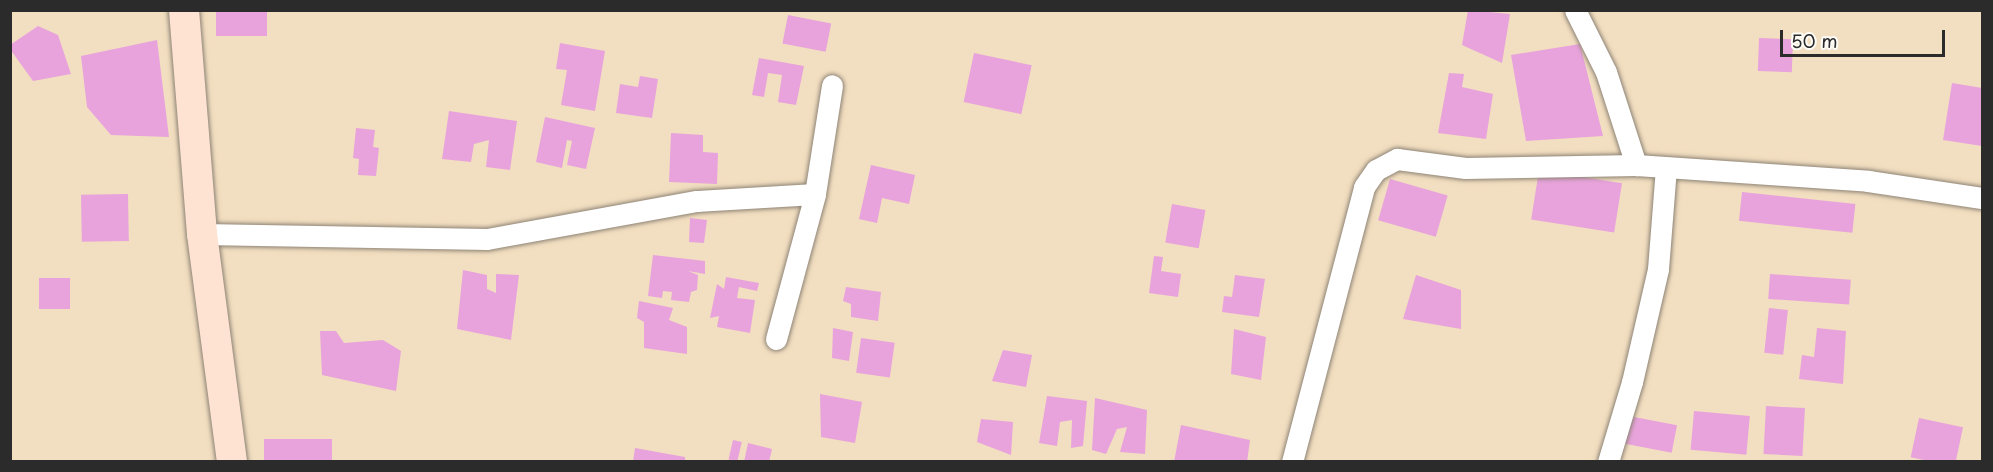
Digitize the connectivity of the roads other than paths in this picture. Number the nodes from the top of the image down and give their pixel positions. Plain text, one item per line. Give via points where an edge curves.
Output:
1 (184, 10) edge
2 (1575, 10) edge
3 (832, 85) dead end
4 (1636, 165) junction
5 (1666, 168) junction
6 (814, 194) junction
7 (1983, 198) edge
8 (202, 234) junction
9 (776, 339) dead end
10 (232, 462) edge
11 (1292, 462) edge
12 (1608, 462) edge

1 - 8 street
2 - 4 street via 1606,72
3 - 6 street
4 - 5 street
4 - 11 street via 1466,168 1397,159 1376,170 1364,187
5 - 7 street via 1868,181
5 - 12 street via 1658,269 1632,382
6 - 8 street via 697,201 487,239
6 - 9 street
8 - 10 street

